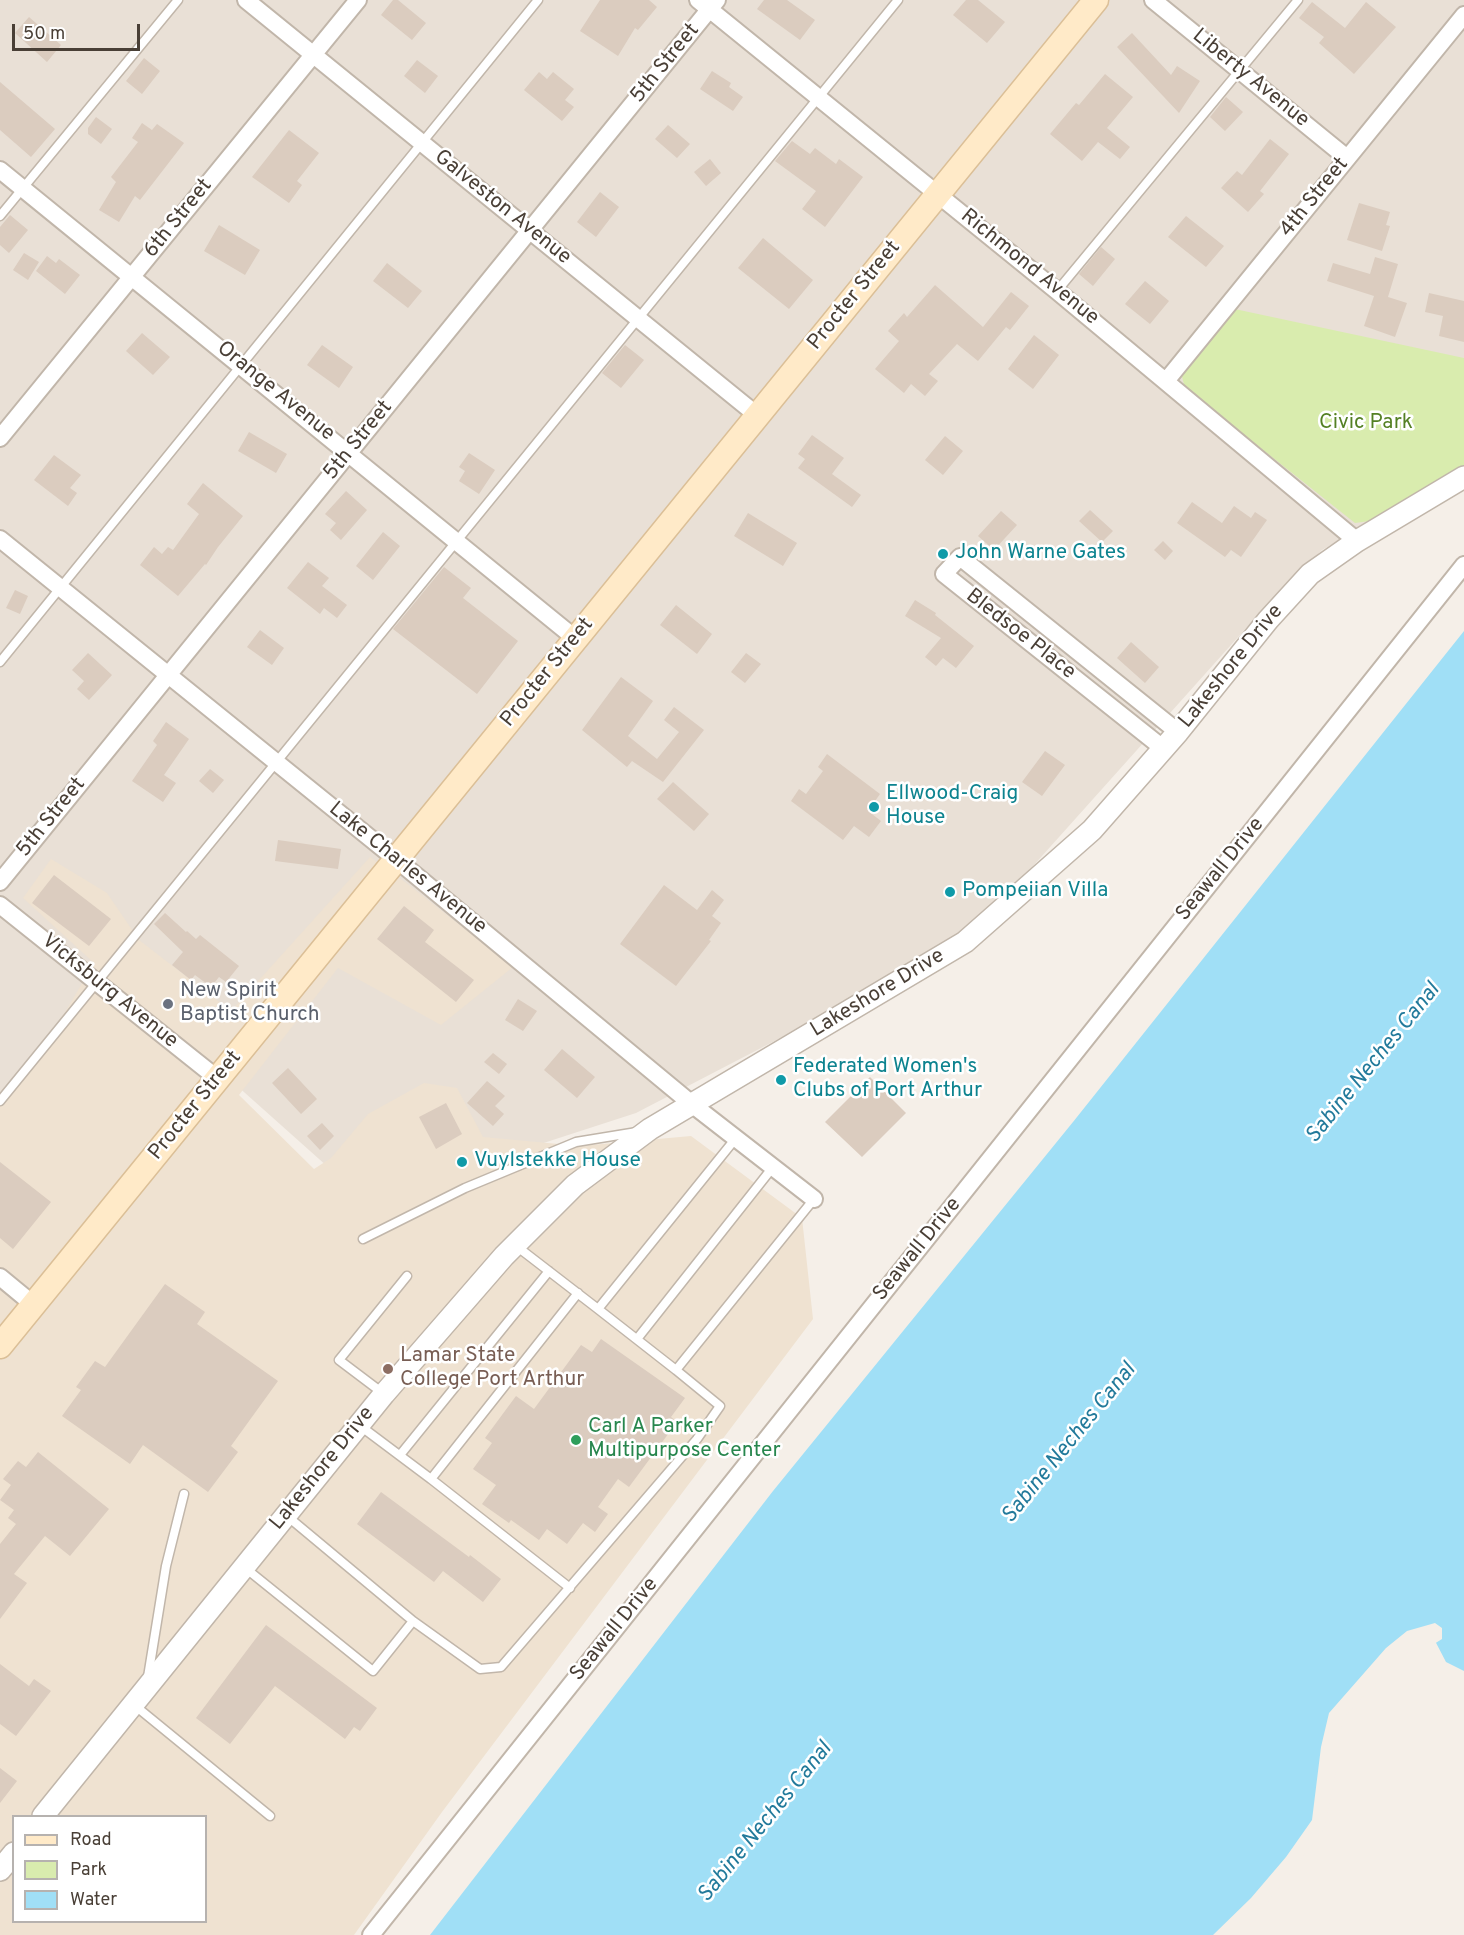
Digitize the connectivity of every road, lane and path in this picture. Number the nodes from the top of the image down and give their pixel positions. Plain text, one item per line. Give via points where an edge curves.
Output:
1 (178, 0) edge
2 (246, 0) edge
3 (358, 0) edge
4 (538, 0) edge
5 (898, 0) edge
6 (1096, 0) edge
7 (1153, 0) edge
8 (1298, 0) edge
9 (708, 3) edge
10 (1464, 15) edge
11 (313, 54) junction
12 (1240, 70) junction
13 (818, 97) junction
14 (422, 142) junction
15 (1347, 158) junction
16 (0, 170) edge
17 (23, 189) junction
18 (938, 194) junction
19 (0, 216) edge
20 (530, 231) junction
21 (131, 277) junction
22 (1057, 291) junction
23 (638, 318) junction
24 (241, 365) junction
25 (1166, 381) junction
26 (758, 416) junction
27 (0, 438) edge
28 (350, 453) junction
29 (1464, 477) edge
30 (0, 539) edge
31 (457, 540) junction
32 (1357, 541) junction
33 (1464, 565) edge
34 (60, 588) junction
35 (576, 639) junction
36 (0, 662) edge
37 (168, 675) junction
38 (1178, 732) junction
39 (1164, 749) junction
40 (277, 763) junction
41 (396, 860) junction
42 (0, 882) edge
43 (0, 905) edge
44 (98, 981) junction
45 (218, 1079) junction
46 (0, 1101) edge
47 (693, 1105) junction
48 (650, 1130) junction
49 (736, 1138) junction
50 (773, 1167) junction
51 (814, 1199) joint
52 (363, 1239) dead end
53 (515, 1245) junction
54 (549, 1270) junction
55 (407, 1276) dead end
56 (0, 1277) edge
57 (578, 1293) junction
58 (34, 1305) junction
59 (598, 1308) junction
60 (637, 1340) junction
61 (0, 1346) edge
62 (676, 1370) junction
63 (384, 1394) junction
64 (359, 1425) junction
65 (400, 1455) junction
66 (431, 1479) junction
67 (184, 1494) dead end
68 (285, 1515) junction
69 (244, 1567) junction
70 (570, 1588) junction
71 (414, 1621) junction
72 (147, 1687) junction
73 (133, 1704) junction
74 (44, 1815) edge
75 (270, 1816) dead end
76 (12, 1855) edge
77 (0, 1870) edge
78 (371, 1935) edge

1 - 17 lane
2 - 11 street, Galveston Avenue
3 - 11 street, 6th Street
4 - 14 lane
5 - 13 lane
6 - 18 main road, Procter Street
7 - 12 street, Liberty Avenue
8 - 12 lane
9 - 13 street, Richmond Avenue
9 - 20 street, 5th Street
10 - 15 street, 4th Street
11 - 14 street, Galveston Avenue
11 - 21 street, 6th Street
12 - 15 street, Liberty Avenue
12 - 22 lane
13 - 18 street, Richmond Avenue
13 - 23 lane
14 - 20 street, Galveston Avenue
14 - 24 lane
15 - 25 street, 4th Street
16 - 17 street, Orange Avenue
17 - 19 lane
17 - 21 street, Orange Avenue
18 - 22 street, Richmond Avenue
18 - 26 main road, Procter Street
20 - 23 street, Galveston Avenue
20 - 28 street, 5th Street
21 - 24 street, Orange Avenue
21 - 27 street, 6th Street
22 - 25 street, Richmond Avenue
23 - 26 street, Galveston Avenue
23 - 31 lane
24 - 28 street, Orange Avenue
24 - 34 lane
25 - 32 street, Richmond Avenue
26 - 35 main road, Procter Street
28 - 31 street, Orange Avenue
28 - 37 street, 5th Street
29 - 32 street, Lakeshore Drive
30 - 34 street, Lake Charles Avenue
31 - 35 street, Orange Avenue
31 - 40 lane
32 - 38 street, Lakeshore Drive via 1310,574
33 - 78 street, Seawall Drive
34 - 36 lane
34 - 37 street, Lake Charles Avenue
35 - 41 main road, Procter Street
37 - 40 street, Lake Charles Avenue
37 - 42 street, 5th Street
38 - 39 street, Lakeshore Drive
38 - 39 street, Bledsoe Place via 960,557 944,574
39 - 47 street, Lakeshore Drive via 1092,830 965,942
40 - 41 street, Lake Charles Avenue
40 - 44 lane
41 - 45 main road, Procter Street
41 - 47 street, Lake Charles Avenue
43 - 44 street, Vicksburg Avenue
44 - 45 street, Vicksburg Avenue
44 - 46 lane
45 - 58 main road, Procter Street
47 - 48 street, Lakeshore Drive
47 - 49 street, Lake Charles Avenue
48 - 52 lane via 576,1142 465,1188
48 - 53 street, Lakeshore Drive via 575,1185
49 - 50 street, Lake Charles Avenue
49 - 59 lane
50 - 51 street, Lake Charles Avenue
50 - 60 lane
51 - 62 lane
53 - 54 lane
53 - 63 street, Lakeshore Drive
54 - 57 lane
54 - 65 lane
55 - 63 lane via 339,1360
56 - 58 street
57 - 59 lane
57 - 66 lane
58 - 61 main road, Procter Street
59 - 60 lane
60 - 62 lane
62 - 70 lane via 720,1406 697,1439
63 - 64 street, Lakeshore Drive
64 - 65 lane
64 - 68 street, Lakeshore Drive
65 - 66 lane
66 - 70 lane
67 - 72 lane via 166,1566
68 - 69 street, Lakeshore Drive
68 - 71 lane
69 - 71 lane via 373,1671
69 - 72 street, Lakeshore Drive
70 - 71 lane via 501,1668 480,1670
72 - 73 street, Lakeshore Drive
73 - 74 street, Lakeshore Drive
73 - 75 lane
76 - 77 street

